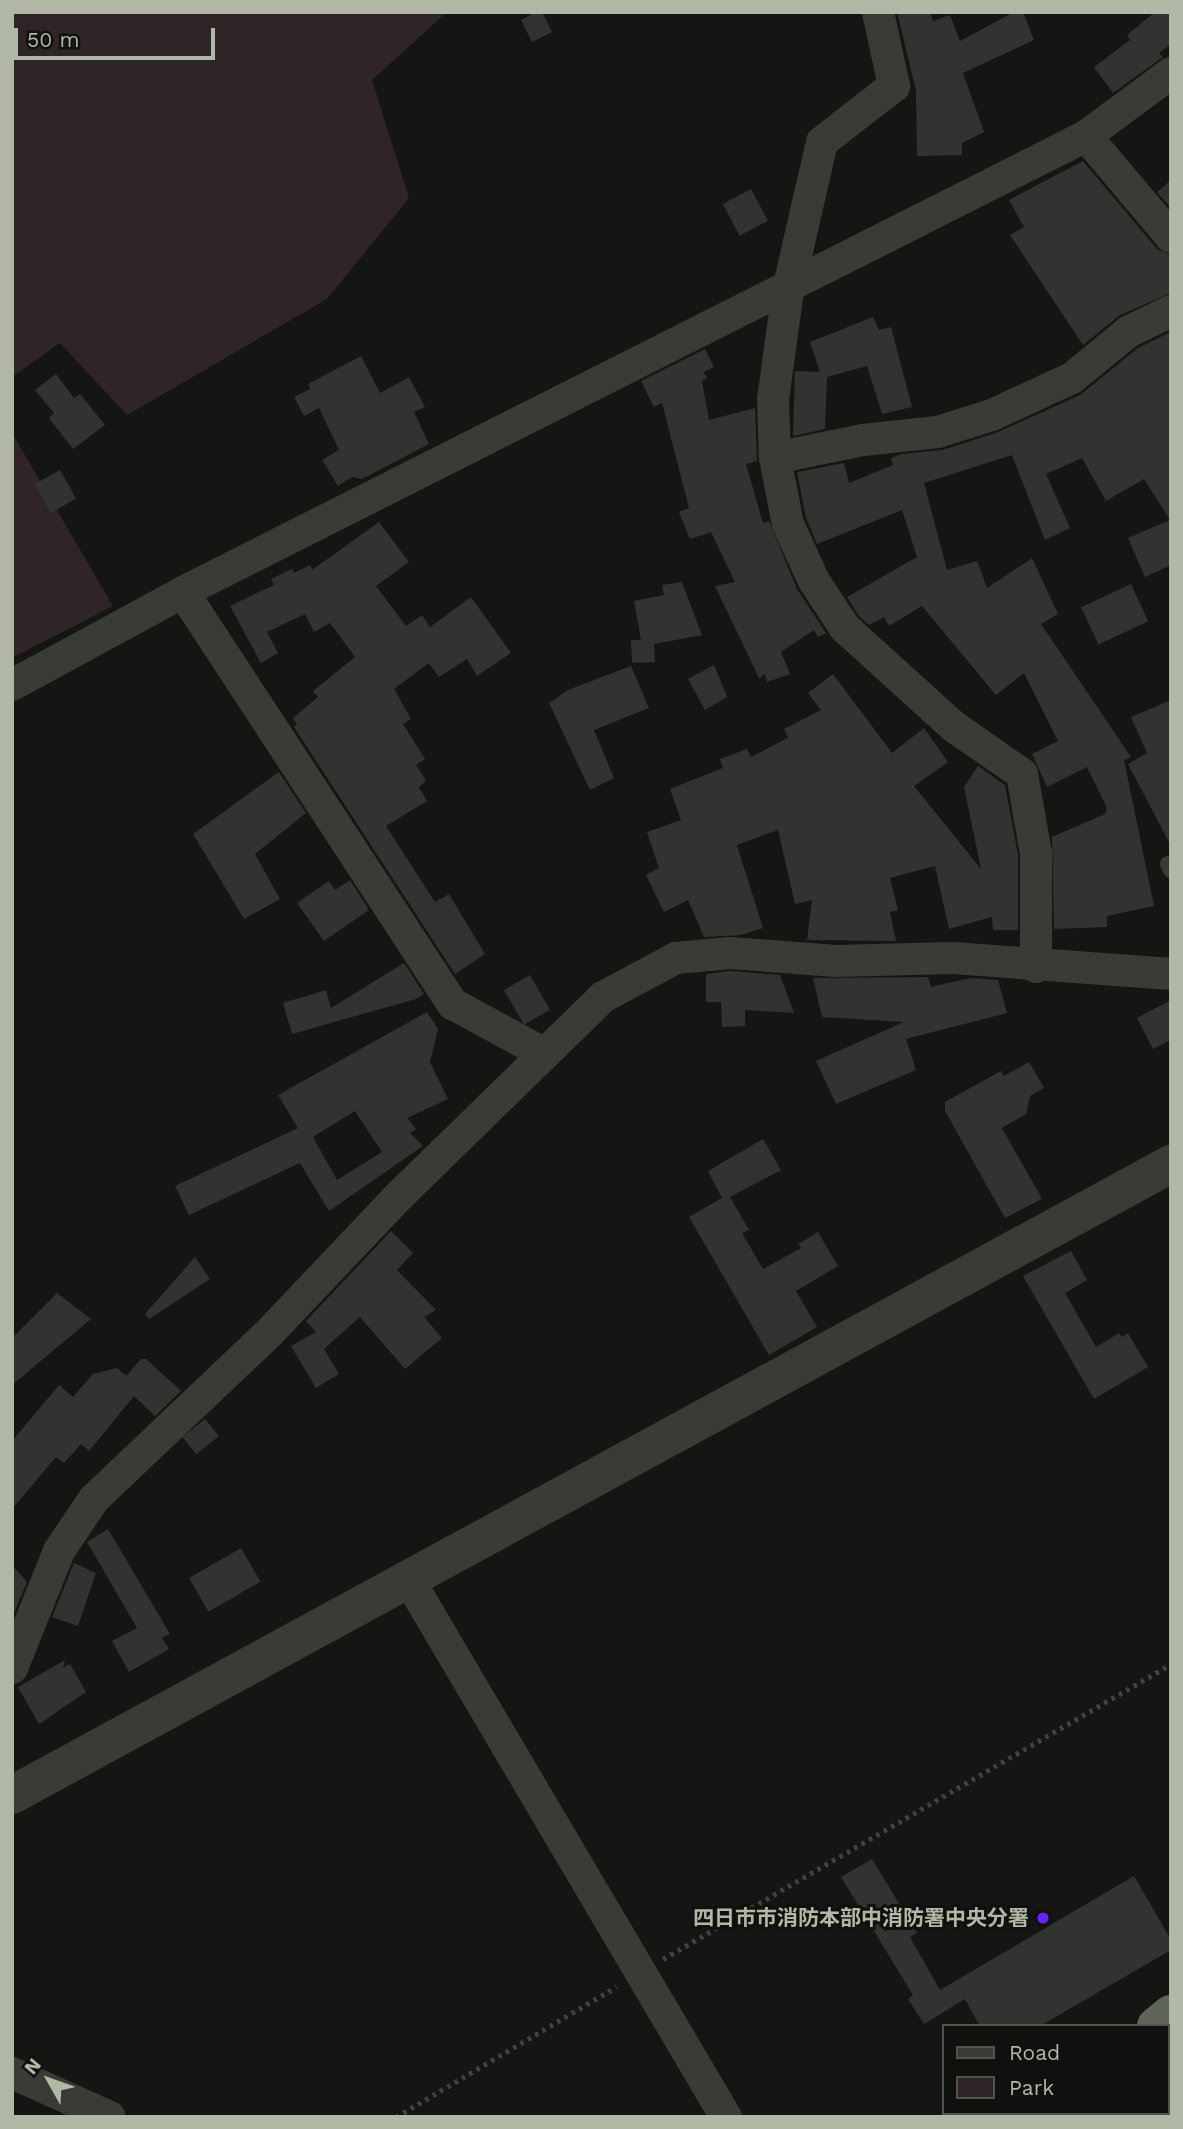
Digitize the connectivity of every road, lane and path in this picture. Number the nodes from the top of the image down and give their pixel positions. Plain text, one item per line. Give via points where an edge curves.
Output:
1 (878, 12) edge
2 (1171, 73) edge
3 (1086, 136) junction
4 (1171, 237) edge
5 (789, 290) junction
6 (1171, 311) edge
7 (775, 458) junction
8 (183, 592) junction
9 (12, 685) edge
10 (1036, 967) junction
11 (1171, 974) edge
12 (543, 1053) junction
13 (1171, 1164) edge
14 (409, 1580) junction
15 (1171, 1664) edge
16 (12, 1668) edge
17 (12, 1795) edge
18 (640, 1973) junction
19 (12, 2073) edge
20 (110, 2117) edge
21 (396, 2117) edge
22 (726, 2117) edge

1 - 5 street via 894,86 822,142
2 - 3 street
3 - 4 street
3 - 5 street
5 - 7 street via 773,399
5 - 8 street
6 - 7 street via 1128,332 1072,378 992,415 938,432 863,440
7 - 10 street via 788,524 814,581 845,628 953,726 1022,775 1036,853
8 - 9 street
8 - 12 street via 453,1004
10 - 11 street
10 - 12 street via 953,958 836,961 778,954 689,956 650,970 603,997
12 - 16 street via 269,1333 93,1499 58,1551
13 - 14 street
14 - 17 street
14 - 18 street
15 - 18 path
18 - 21 path
18 - 22 street
19 - 20 street

